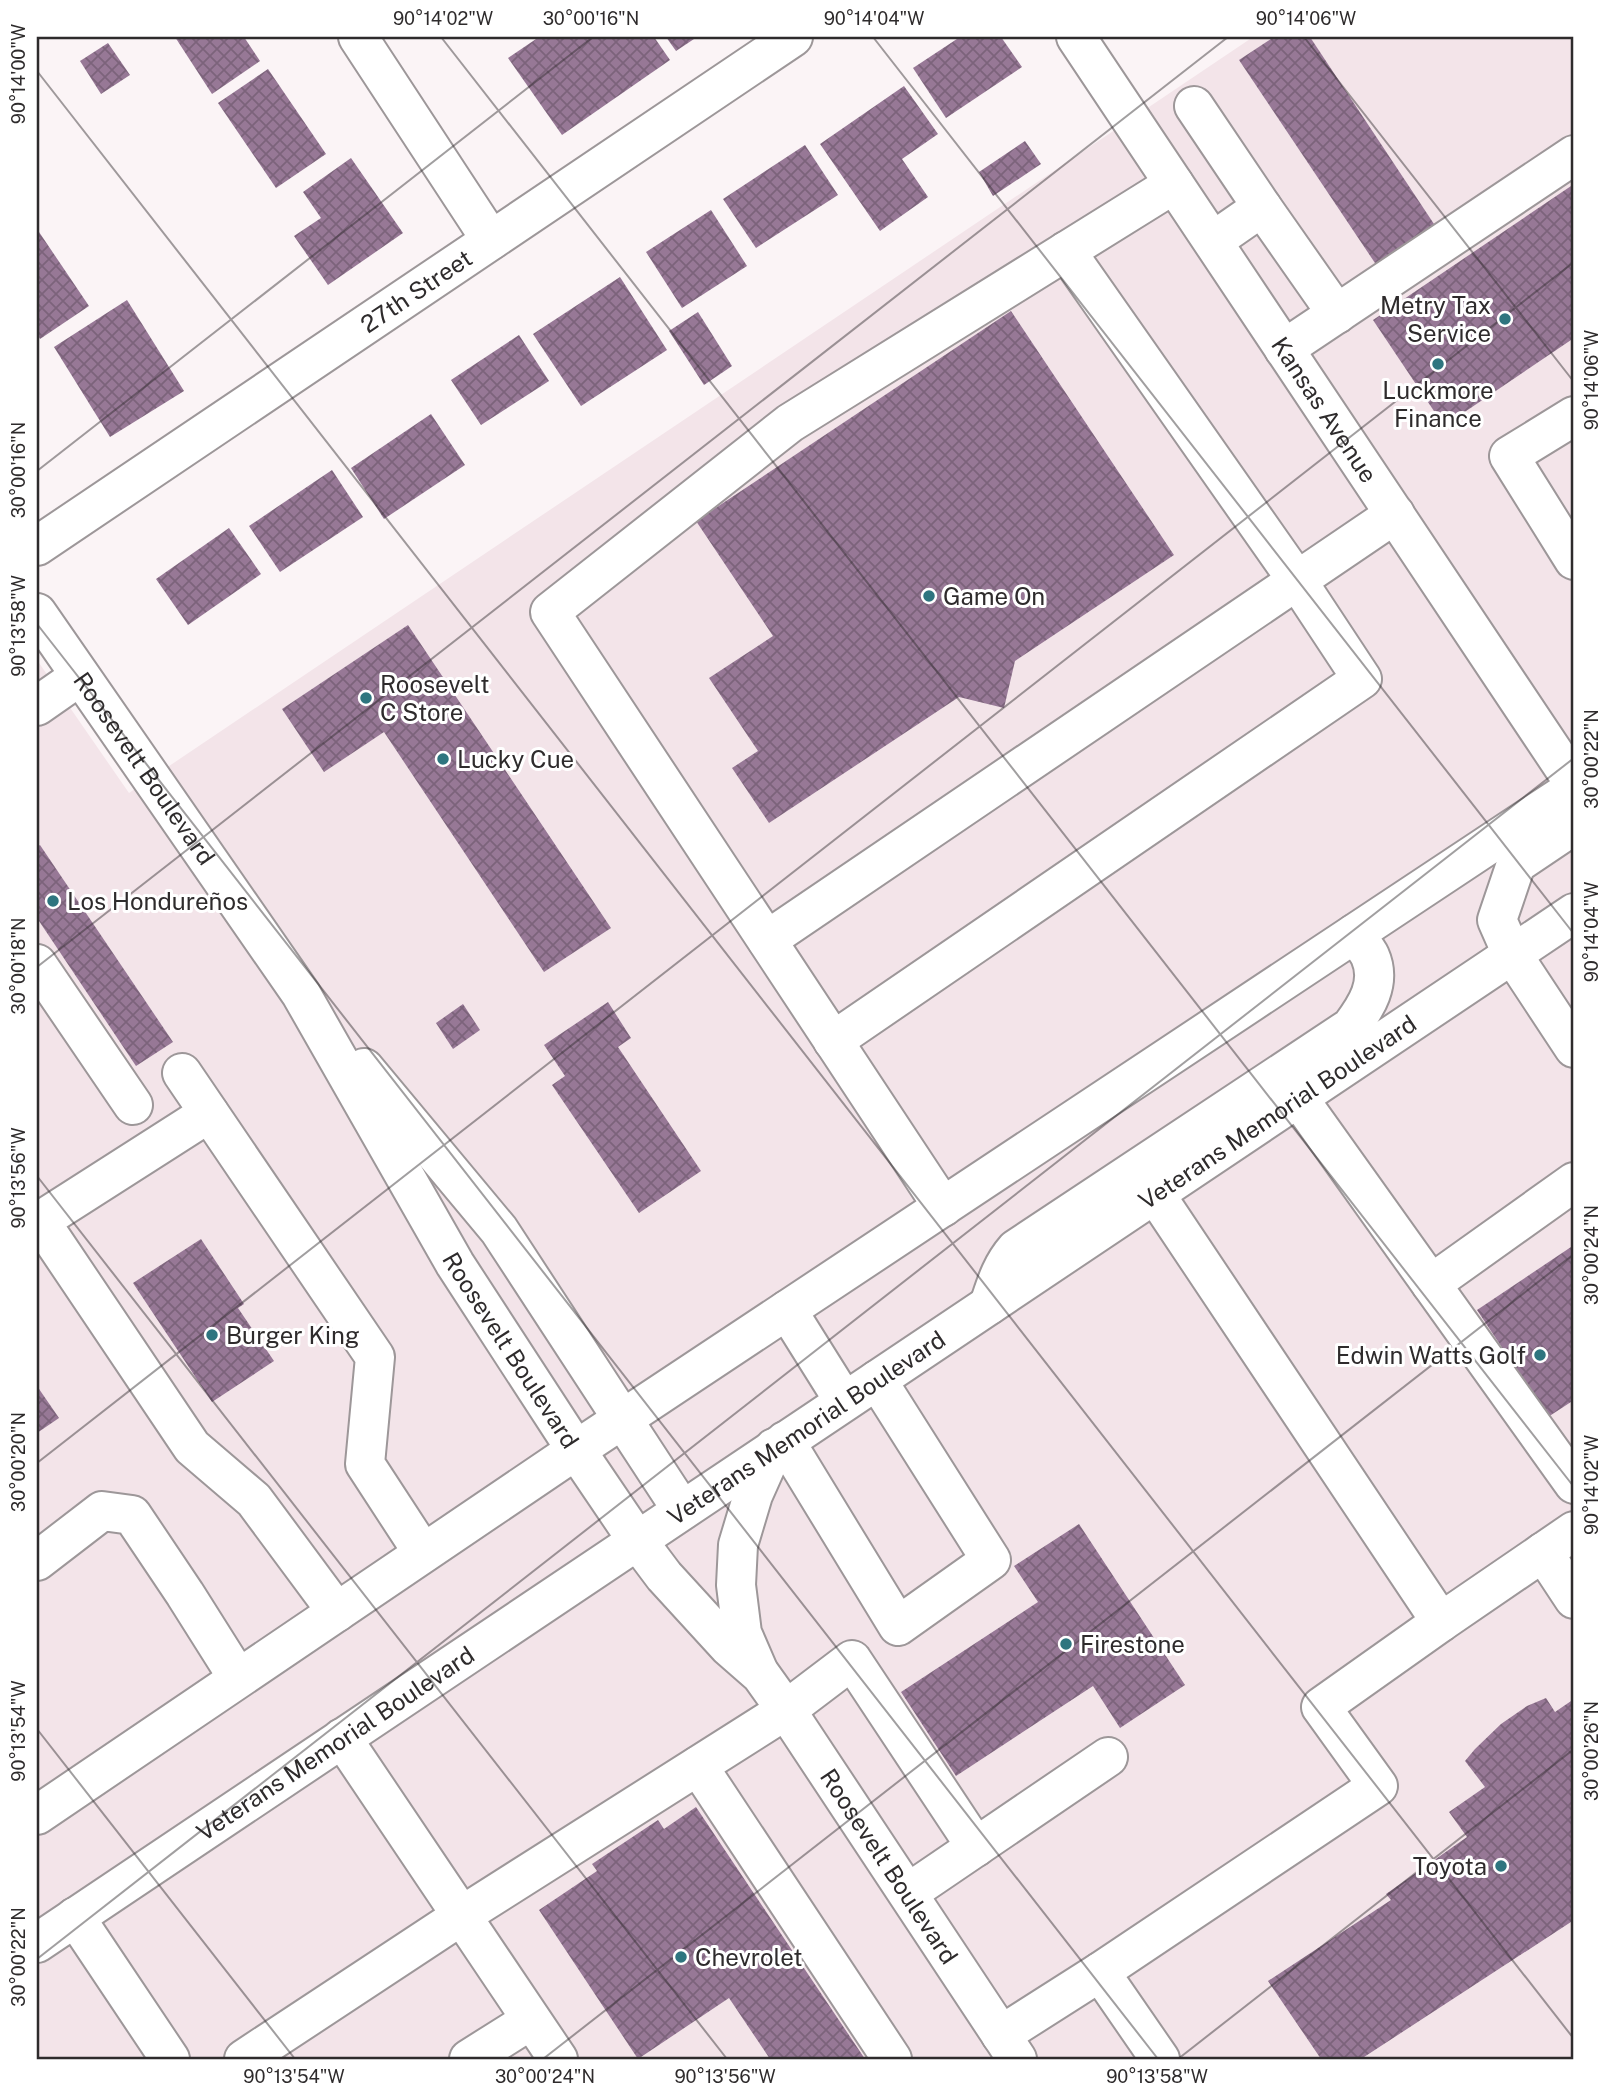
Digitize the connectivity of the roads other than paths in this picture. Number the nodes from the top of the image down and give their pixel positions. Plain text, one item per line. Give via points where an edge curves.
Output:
1 (358, 37) edge
2 (793, 37) edge
3 (1076, 37) edge
4 (1194, 106) dead end
5 (1574, 155) edge
6 (1174, 184) junction
7 (1262, 207) junction
8 (491, 240) junction
9 (1213, 241) junction
10 (1066, 251) junction
11 (1337, 314) junction
12 (1284, 349) junction
13 (1574, 415) edge
14 (1395, 514) junction
15 (37, 546) edge
16 (1574, 560) edge
17 (1296, 579) junction
18 (37, 612) edge
19 (80, 676) junction
20 (37, 706) edge
21 (1574, 785) edge
22 (1574, 825) edge
23 (1574, 913) edge
24 (1354, 934) junction
25 (767, 940) junction
26 (1512, 954) junction
27 (37, 964) edge
28 (301, 994) junction
29 (833, 1041) junction
30 (1574, 1048) edge
31 (182, 1073) dead end
32 (1299, 1098) junction
33 (133, 1105) dead end
34 (209, 1113) junction
35 (1574, 1182) edge
36 (1155, 1194) junction
37 (943, 1207) junction
38 (38, 1218) edge
39 (1431, 1284) junction
40 (989, 1305) junction
41 (787, 1310) junction
42 (877, 1380) junction
43 (845, 1401) junction
44 (623, 1419) junction
45 (779, 1445) junction
46 (576, 1450) junction
47 (1574, 1483) edge
48 (682, 1510) junction
49 (1574, 1531) edge
50 (637, 1540) junction
51 (1543, 1552) junction
52 (423, 1553) junction
53 (37, 1561) edge
54 (1574, 1599) edge
55 (337, 1612) junction
56 (1441, 1622) junction
57 (898, 1626) junction
58 (852, 1660) junction
59 (761, 1675) junction
60 (238, 1678) junction
61 (786, 1710) junction
62 (342, 1738) junction
63 (1108, 1757) dead end
64 (698, 1766) junction
65 (37, 1815) edge
66 (976, 1847) junction
67 (908, 1893) junction
68 (461, 1916) junction
69 (75, 1917) junction
70 (37, 1943) edge
71 (1100, 1972) junction
72 (531, 2020) junction
73 (1009, 2047) edge
74 (170, 2059) edge
75 (244, 2059) edge
76 (470, 2059) edge
77 (558, 2059) edge
78 (892, 2059) edge
79 (1160, 2059) edge

1 - 8 street
2 - 8 street, 27th Street
3 - 6 street, Kansas Avenue
4 - 7 street
5 - 11 street
6 - 9 street, Kansas Avenue
6 - 10 street
7 - 9 street
7 - 11 street
8 - 15 street, 27th Street
9 - 12 street, Kansas Avenue
10 - 17 street
10 - 25 street via 790,423 550,612
11 - 12 street
12 - 14 street, Kansas Avenue
13 - 16 street via 1509,456
14 - 17 street
14 - 21 street, Kansas Avenue
17 - 25 street
17 - 29 street via 1362,679
18 - 19 street, Roosevelt Boulevard
19 - 20 street
19 - 28 street, Roosevelt Boulevard
21 - 24 street
22 - 26 street via 1516,864 1497,920
23 - 26 street, Veterans Memorial Boulevard
24 - 37 street
24 - 40 street via 1371,957 1374,977 1370,1002 1351,1027 1016,1249 998,1275
25 - 29 street
26 - 30 street
26 - 32 street, Veterans Memorial Boulevard
27 - 33 street
28 - 44 street, Roosevelt Boulevard via 499,1230
28 - 46 street, Roosevelt Boulevard via 456,1264
29 - 37 street
31 - 34 street
32 - 36 street, Veterans Memorial Boulevard
32 - 39 street
34 - 38 street
34 - 52 street via 375,1357 365,1464
35 - 39 street
36 - 40 street, Veterans Memorial Boulevard
36 - 56 street
37 - 41 street
38 - 55 street via 192,1447 254,1500
39 - 47 street
40 - 42 street, Veterans Memorial Boulevard
41 - 43 street
41 - 44 street
42 - 43 street, Veterans Memorial Boulevard
42 - 57 street via 991,1560
43 - 45 street, Veterans Memorial Boulevard
44 - 46 street
44 - 48 street, Roosevelt Boulevard
45 - 48 street, Veterans Memorial Boulevard
45 - 57 street
45 - 59 street, Roosevelt Boulevard via 753,1495 738,1545 736,1585 743,1633
46 - 50 street, Roosevelt Boulevard
46 - 52 street
48 - 50 street, Veterans Memorial Boulevard
49 - 51 street
50 - 59 street, Roosevelt Boulevard via 694,1610
50 - 62 street, Veterans Memorial Boulevard
51 - 54 street
51 - 56 street
52 - 55 street
53 - 60 street via 102,1511 132,1515
55 - 60 street
56 - 71 street via 1321,1707 1378,1786
57 - 58 street
58 - 61 street
58 - 66 street
59 - 61 street, Roosevelt Boulevard
60 - 65 street
61 - 64 street
61 - 67 street, Roosevelt Boulevard
62 - 68 street
62 - 69 street, Veterans Memorial Boulevard
63 - 66 street
64 - 68 street
64 - 78 street
66 - 67 street
67 - 73 street, Roosevelt Boulevard
68 - 72 street
68 - 75 street
69 - 70 street, Veterans Memorial Boulevard
69 - 74 street
71 - 73 street
71 - 79 street
72 - 76 street
72 - 77 street

